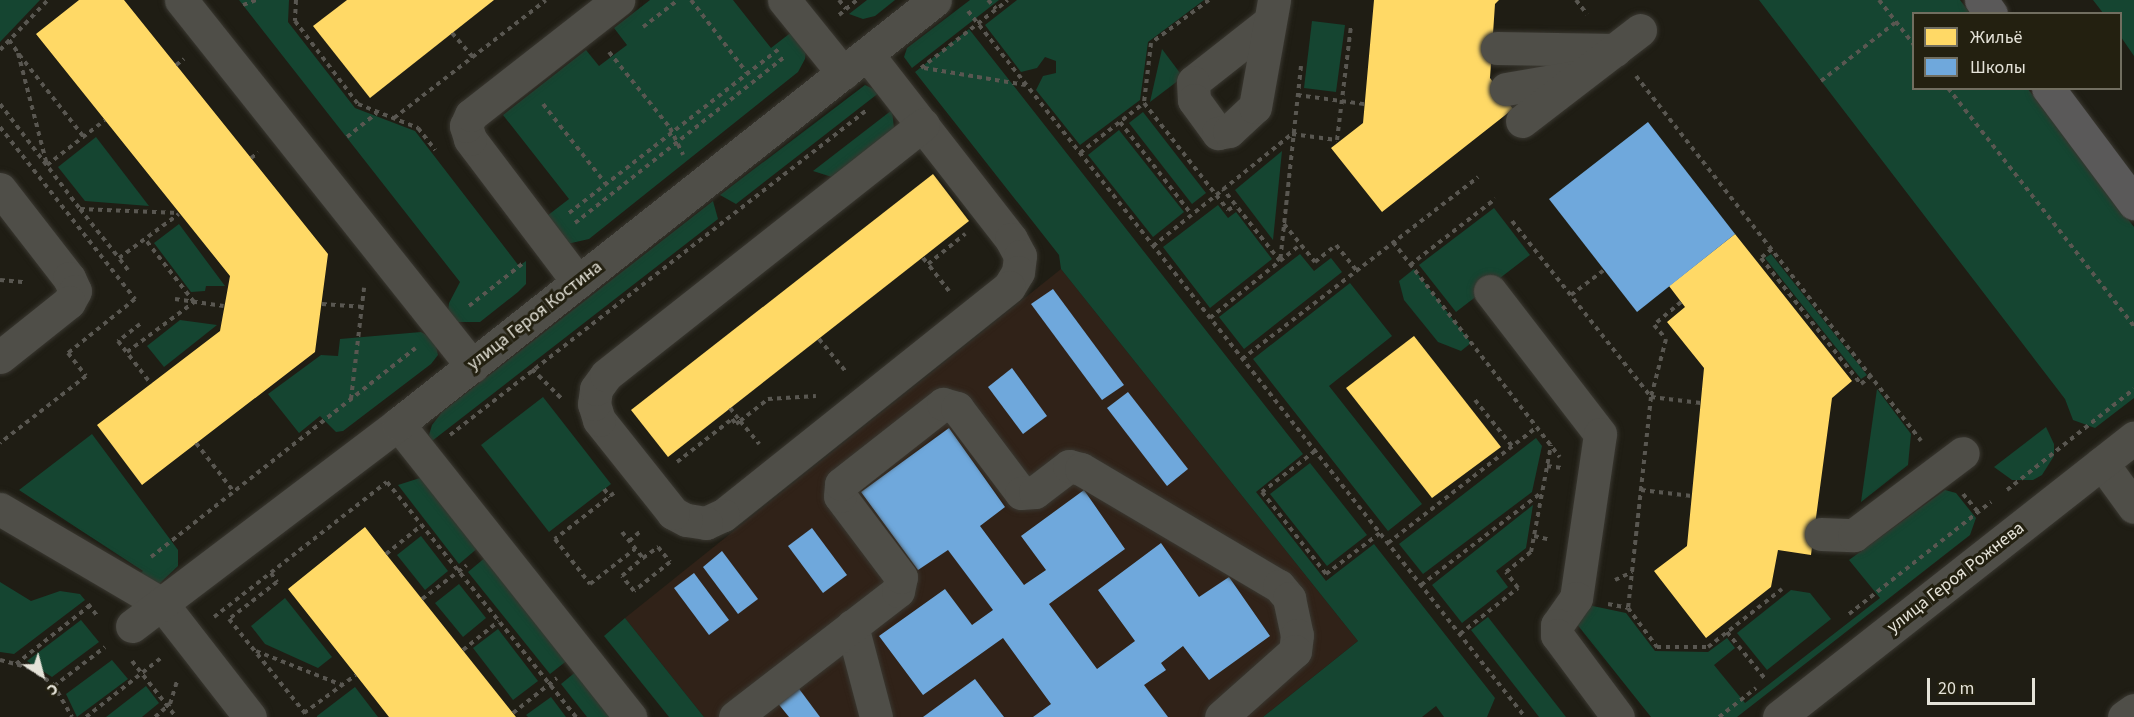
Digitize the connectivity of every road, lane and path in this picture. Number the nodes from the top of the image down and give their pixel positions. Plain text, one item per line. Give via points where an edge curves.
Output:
1 (48, 0) edge
2 (182, 0) edge
3 (256, 0) edge
4 (296, 0) edge
5 (546, 0) edge
6 (618, 0) edge
7 (691, 0) edge
8 (784, 0) edge
9 (839, 0) edge
10 (935, 0) edge
11 (988, 0) edge
12 (1008, 0) edge
13 (1576, 0) edge
14 (1879, 0) edge
15 (243, 5) dead end
16 (846, 9) dead end
17 (996, 9) junction
18 (1896, 22) junction
19 (1351, 26) dead end
20 (453, 33) dead end
21 (812, 35) junction
22 (9, 40) junction
23 (1627, 40) junction
24 (1912, 42) edge
25 (605, 46) dead end
26 (1497, 48) dead end
27 (0, 50) edge
28 (18, 53) junction
29 (473, 57) junction
30 (855, 63) junction
31 (1301, 63) dead end
32 (921, 67) dead end
33 (747, 73) junction
34 (1580, 76) junction
35 (1821, 81) dead end
36 (1026, 86) junction
37 (1506, 88) dead end
38 (1950, 90) edge
39 (2049, 90) edge
40 (1297, 95) junction
41 (538, 99) dead end
42 (1341, 100) junction
43 (1144, 103) dead end
44 (0, 104) edge
45 (1364, 104) dead end
46 (378, 112) junction
47 (394, 118) junction
48 (105, 120) dead end
49 (1522, 121) dead end
50 (1120, 122) junction
51 (923, 125) junction
52 (672, 132) junction
53 (1292, 134) junction
54 (83, 136) junction
55 (346, 137) dead end
56 (1080, 153) junction
57 (439, 155) dead end
58 (686, 161) dead end
59 (47, 165) junction
60 (1478, 177) dead end
61 (606, 184) junction
62 (0, 189) edge
63 (1223, 189) junction
64 (1495, 199) dead end
65 (2134, 203) edge
66 (80, 209) junction
67 (1191, 214) junction
68 (1512, 220) dead end
69 (1283, 223) junction
70 (971, 230) dead end
71 (145, 239) junction
72 (1393, 242) junction
73 (549, 243) junction
74 (1301, 244) junction
75 (1153, 246) junction
76 (1772, 249) junction
77 (516, 254) dead end
78 (119, 258) junction
79 (923, 258) dead end
80 (1280, 261) junction
81 (523, 263) dead end
82 (927, 264) junction
83 (1410, 265) junction
84 (128, 270) dead end
85 (1604, 270) dead end
86 (1357, 271) junction
87 (0, 280) edge
88 (25, 282) dead end
89 (578, 282) junction
90 (958, 287) dead end
91 (1490, 291) dead end
92 (951, 293) junction
93 (1571, 295) junction
94 (175, 299) dead end
95 (941, 301) dead end
96 (194, 302) junction
97 (1681, 302) dead end
98 (321, 304) dead end
99 (224, 306) dead end
100 (361, 307) dead end
101 (1210, 318) junction
102 (140, 324) dead end
103 (2134, 326) edge
104 (819, 339) dead end
105 (127, 352) junction
106 (0, 357) edge
107 (1242, 358) junction
108 (472, 366) junction
109 (858, 367) dead end
110 (849, 374) junction
111 (1871, 376) junction
112 (840, 381) dead end
113 (152, 384) dead end
114 (2134, 389) edge
115 (1651, 397) junction
116 (1475, 400) dead end
117 (813, 402) dead end
118 (1701, 403) dead end
119 (730, 408) dead end
120 (740, 420) junction
121 (398, 424) junction
122 (1537, 427) junction
123 (769, 438) dead end
124 (2134, 438) edge
125 (196, 443) dead end
126 (760, 445) junction
127 (1551, 445) junction
128 (1512, 446) junction
129 (751, 451) dead end
130 (1315, 451) junction
131 (1953, 461) junction
132 (2102, 463) junction
133 (1547, 466) junction
134 (667, 470) dead end
135 (604, 489) dead end
136 (1641, 490) junction
137 (234, 492) dead end
138 (1542, 492) junction
139 (1692, 496) dead end
140 (610, 497) junction
141 (623, 500) dead end
142 (2134, 507) edge
143 (0, 509) edge
144 (1978, 512) junction
145 (638, 519) dead end
146 (422, 525) junction
147 (645, 528) dead end
148 (622, 532) dead end
149 (1380, 534) junction
150 (1821, 534) dead end
151 (1534, 536) junction
152 (1557, 541) dead end
153 (493, 543) junction
154 (1388, 543) junction
155 (635, 549) junction
156 (386, 554) dead end
157 (643, 558) junction
158 (459, 571) junction
159 (270, 573) junction
160 (1421, 585) junction
161 (1782, 589) dead end
162 (422, 599) dead end
163 (162, 604) junction
164 (1844, 618) dead end
165 (499, 621) junction
166 (132, 626) joint
167 (852, 626) junction
168 (1727, 632) junction
169 (1460, 634) junction
170 (189, 637) junction
171 (463, 650) dead end
172 (254, 651) junction
173 (583, 657) junction
174 (0, 660) edge
175 (1775, 673) dead end
176 (356, 675) dead end
177 (1766, 680) junction
178 (550, 684) junction
179 (342, 685) junction
180 (54, 686) junction
181 (2134, 710) edge
182 (513, 713) dead end
183 (306, 715) edge
184 (72, 717) edge
185 (86, 717) edge
186 (155, 717) edge
187 (176, 717) edge
188 (250, 717) edge
189 (576, 717) edge
190 (630, 717) edge
191 (735, 717) edge
192 (876, 717) edge
193 (1221, 717) edge
194 (1526, 717) edge
195 (1618, 717) edge
196 (1719, 717) edge
197 (1779, 717) edge
198 (2124, 717) edge

1 - 22 path
2 - 108 street
3 - 15 path
4 - 46 path via 295,21 358,104
5 - 29 path
6 - 73 street via 471,115 466,126 470,140
7 - 33 path
8 - 21 street
9 - 16 path
10 - 30 street, улица Героя Костина
11 - 17 path
12 - 17 path
13 - 23 path
14 - 18 path
17 - 36 path via 978,24
18 - 24 path
18 - 35 path
19 - 42 path
20 - 29 path
21 - 30 street
21 - 33 path via 796,35
22 - 27 path
22 - 28 path
23 - 26 street
23 - 34 street
23 - 76 path
25 - 52 path
28 - 54 path
28 - 59 path
29 - 47 path
30 - 51 street
30 - 89 street, улица Героя Костина
31 - 40 path
32 - 36 path
33 - 52 path
34 - 37 street
34 - 49 street
36 - 56 path
38 - 103 path
39 - 65 main road
40 - 42 path
40 - 53 path
41 - 61 path
42 - 45 path
42 - 53 path via 1337,140
43 - 50 path
44 - 59 path
46 - 47 path
46 - 55 path
47 - 57 path via 418,128
48 - 54 path
50 - 56 path
50 - 67 path
51 - 51 street via 1011,239 1020,256 1018,272 1009,287 723,515 706,523 673,513 599,420 594,404 596,389 606,375
52 - 58 path
52 - 61 path
53 - 63 path
53 - 69 path
54 - 59 path
56 - 75 path
59 - 66 path
60 - 72 path
61 - 73 path via 557,222
62 - 106 street via 75,291 69,302
63 - 67 path
63 - 80 path
64 - 83 path
66 - 71 path via 179,213
66 - 78 path
67 - 75 path
68 - 93 path
69 - 74 path
69 - 80 path
70 - 82 path
71 - 78 path
71 - 96 path
72 - 83 path
72 - 86 path
73 - 89 street
74 - 80 path
74 - 86 path via 1315,262 1336,245
75 - 101 path
76 - 111 path
76 - 111 path via 1761,258 1768,267 1861,384
77 - 81 path
78 - 84 path
79 - 82 path
80 - 101 path
82 - 92 path
83 - 122 path
85 - 93 path
86 - 107 path
87 - 88 path
89 - 108 street, улица Героя Костина
90 - 92 path
91 - 195 street via 1600,434 1576,598 1557,625 1557,636
92 - 95 path
93 - 115 path
94 - 96 path
96 - 99 path
96 - 105 path
97 - 115 path via 1654,324 1666,339
98 - 100 path
101 - 107 path
102 - 105 path via 118,341
104 - 110 path
105 - 113 path
107 - 130 path
108 - 121 street, улица Героя Костина
109 - 110 path
110 - 112 path
111 - 131 path
114 - 144 path
115 - 118 path
115 - 136 path
116 - 128 path
117 - 120 path via 822,395 768,399
119 - 120 path
120 - 126 path
120 - 134 path via 736,424 732,419
121 - 153 street
121 - 163 street, улица Героя Костина
122 - 127 path
122 - 128 path
123 - 126 path
124 - 132 street, улица Героя Рожнева
125 - 137 path
126 - 129 path
127 - 133 path
127 - 133 path via 1570,470
128 - 154 path
130 - 149 path
130 - 149 path via 1262,492 1326,574
131 - 144 path
131 - 150 street via 1854,535
132 - 142 street
132 - 197 street, улица Героя Рожнева
133 - 138 path
135 - 140 path
136 - 139 path
136 - 168 path via 1628,608 1657,647 1708,647
138 - 151 path
138 - 160 path
140 - 141 path via 616,491
140 - 155 path via 555,539 590,584
143 - 163 street
144 - 164 path
145 - 147 path
146 - 156 path
146 - 158 path
146 - 159 path via 387,482
148 - 155 path
149 - 154 path
151 - 152 path
151 - 169 path via 1531,552 1506,572 1518,588
153 - 158 path
153 - 173 street
154 - 160 path
155 - 157 path
157 - 157 path via 658,547 670,561 634,591 622,576
158 - 162 path
158 - 165 path
159 - 170 path
159 - 172 path via 277,582 229,619
160 - 169 path
161 - 168 path
163 - 166 street, улица Героя Костина
163 - 170 street
165 - 171 path
165 - 178 path
166 - 180 path
167 - 191 street
167 - 192 street
167 - 193 street via 898,591 901,577 840,496 841,484 943,404 957,408 1021,493 1035,492 1069,466 1081,469 1279,586 1289,598 1297,635 1295,651
168 - 177 path
169 - 194 path
170 - 185 path
170 - 188 street
172 - 179 path
172 - 183 path
173 - 178 path
173 - 190 street
174 - 180 path via 30,668
175 - 177 path
176 - 179 path
177 - 196 path
178 - 182 path
178 - 189 path
179 - 183 path
180 - 184 path
181 - 198 street
186 - 187 path via 167,707

